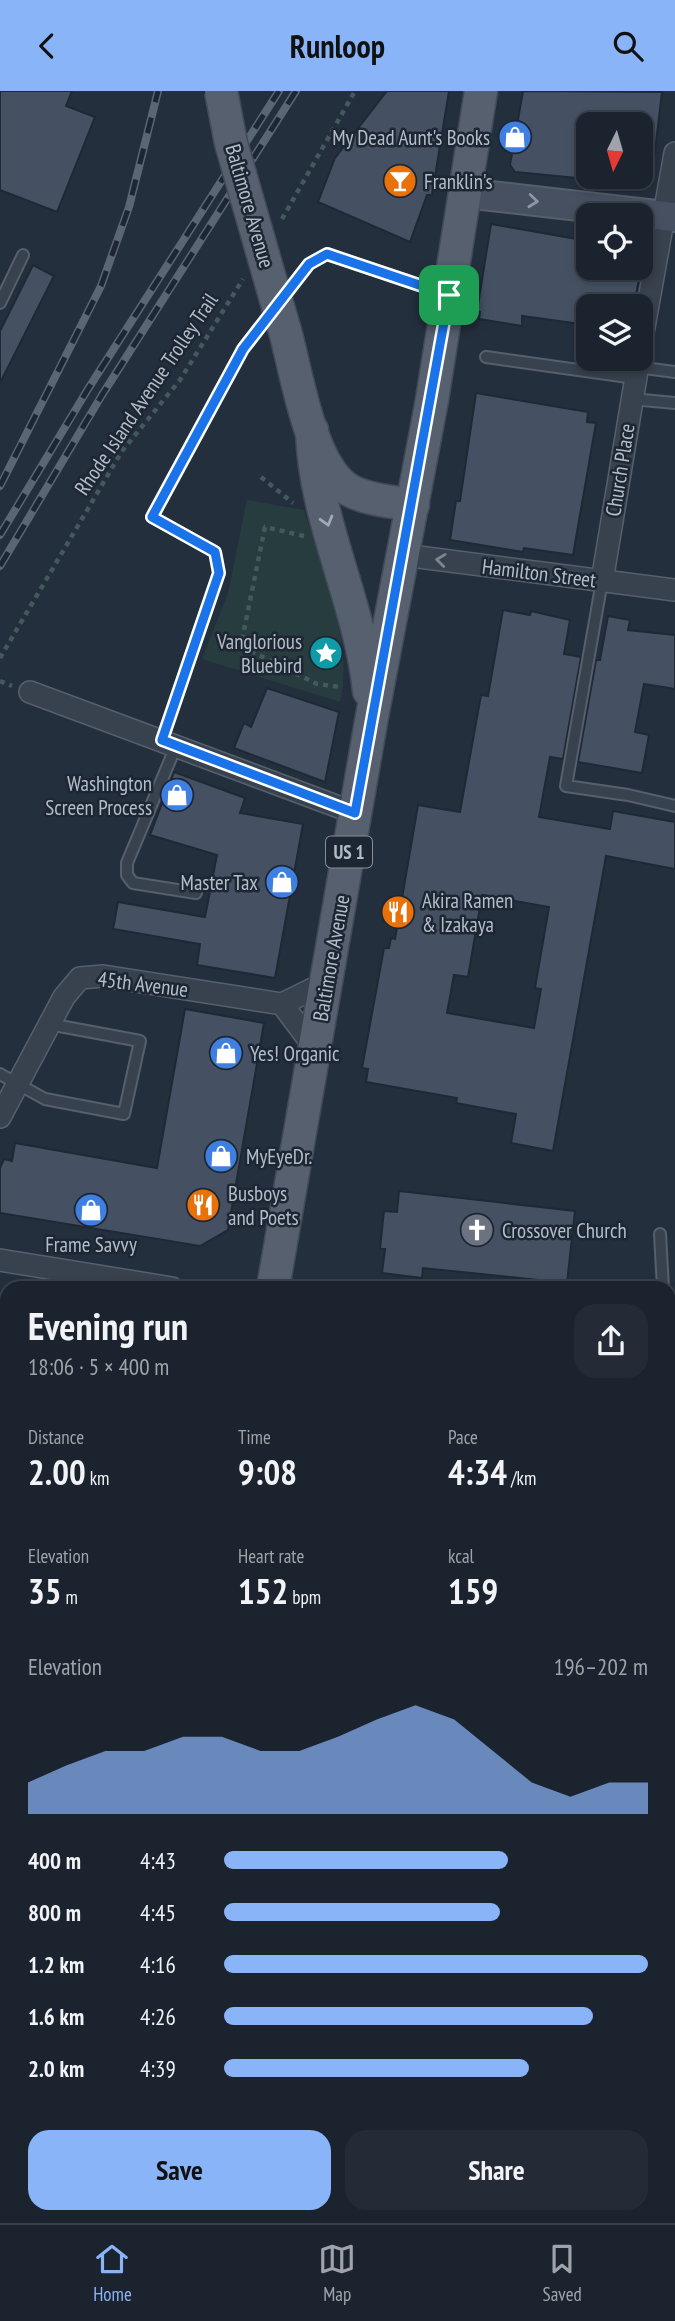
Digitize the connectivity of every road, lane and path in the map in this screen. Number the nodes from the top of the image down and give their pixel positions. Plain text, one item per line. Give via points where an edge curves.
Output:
1 (221, 91) edge
2 (355, 91) edge
3 (481, 91) edge
4 (675, 153) edge
5 (465, 193) junction
6 (670, 216) edge
7 (278, 226) dead end
8 (23, 255) dead end
9 (234, 293) dead end
10 (449, 295) junction
11 (653, 295) edge
12 (0, 303) edge
13 (486, 357) dead end
14 (576, 365) edge
15 (637, 371) edge
16 (638, 371) edge
17 (653, 371) edge
18 (675, 372) edge
19 (675, 403) edge
20 (312, 430) junction
21 (261, 477) dead end
22 (413, 505) junction
23 (300, 508) dead end
24 (311, 543) dead end
25 (403, 555) junction
26 (602, 581) junction
27 (675, 590) edge
28 (0, 657) edge
29 (349, 689) dead end
30 (30, 692) dead end
31 (371, 722) junction
32 (169, 743) junction
33 (675, 806) edge
34 (355, 813) junction
35 (196, 893) dead end
36 (327, 982) junction
37 (282, 1004) junction
38 (49, 1024) junction
39 (315, 1048) junction
40 (9, 1079) edge
41 (0, 1117) edge
42 (660, 1234) dead end
43 (0, 1260) edge
44 (129, 1281) edge
45 (275, 1281) edge
46 (663, 1281) edge

1 - 20 main road, Baltimore Avenue, bridge via 231,143
2 - 7 path
3 - 5 main road, Baltimore Avenue / US 1
4 - 6 street, Church Place
5 -> 6 street
5 - 10 main road, Baltimore Avenue / US 1
6 - 11 street, Church Place
8 - 12 lane
9 - 28 path, Rhode Island Avenue Trolley Trail via 180,380 122,451
10 - 22 main road, Baltimore Avenue / US 1
10 - 32 lane via 327,254 309,264 243,349 152,517 215,552 219,573
13 - 14 lane
15 - 26 street, Church Place
16 - 19 lane
17 - 18 lane
20 - 22 main road, Baltimore Avenue via 323,461 338,482 360,495
20 -> 31 main road via 321,501 360,636
21 - 23 path
22 - 25 main road, Baltimore Avenue / US 1
24 - 29 path via 309,536 265,527 242,640 247,649 317,684
26 -> 25 street, Hamilton Street
25 - 31 main road, Baltimore Avenue / US 1
26 - 27 street, Hamilton Street
26 - 33 lane via 566,786
30 - 32 street
31 - 34 main road, Baltimore Avenue / US 1
32 - 34 street
32 - 35 lane via 127,863 127,875 133,883
34 - 36 main road, Baltimore Avenue / US 1
36 - 37 street
36 - 39 main road, Baltimore Avenue / US 1
37 - 38 street, 45th Avenue via 103,976 80,978
37 - 39 street
38 - 40 street, 45th Avenue
38 - 40 lane via 140,1041 124,1114 45,1099
39 - 45 main road, Baltimore Avenue / US 1
40 - 41 street, 45th Avenue
42 - 46 lane
43 - 44 street

